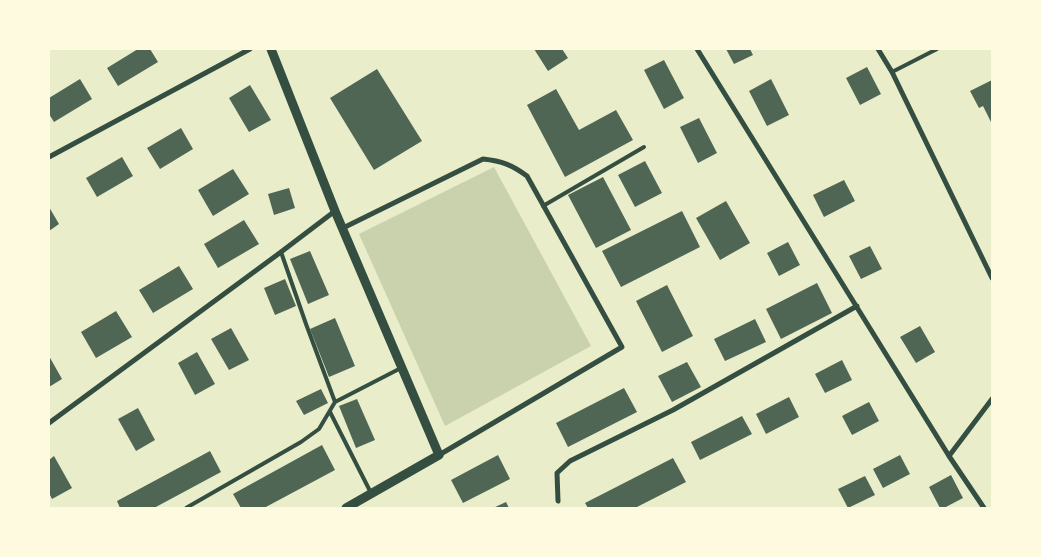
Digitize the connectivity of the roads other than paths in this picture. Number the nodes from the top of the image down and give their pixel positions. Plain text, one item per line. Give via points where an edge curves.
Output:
1 (250, 49) edge
2 (271, 49) edge
3 (697, 49) edge
4 (878, 49) edge
5 (937, 49) edge
6 (892, 72) junction
7 (644, 147) dead end
8 (49, 157) edge
9 (543, 206) junction
10 (335, 211) junction
11 (343, 228) junction
12 (281, 252) junction
13 (992, 278) edge
14 (857, 306) junction
15 (401, 368) junction
16 (992, 399) edge
17 (335, 402) junction
18 (330, 412) junction
19 (49, 424) edge
20 (439, 455) junction
21 (949, 456) junction
22 (372, 494) junction
23 (558, 501) dead end
24 (186, 508) edge
25 (346, 508) edge
26 (984, 508) edge

1 - 8 street
2 - 10 street
3 - 14 street
4 - 6 street
5 - 6 lane
6 - 13 street
7 - 9 lane
9 - 11 street via 528,176 501,161 483,159
9 - 20 street via 622,347
10 - 11 street
10 - 12 street
11 - 15 street
12 - 17 lane
12 - 19 street
14 - 21 street
14 - 23 street via 673,410 570,462 557,474
15 - 17 lane
15 - 20 street
16 - 21 street
17 - 18 lane
18 - 22 lane
18 - 24 lane via 319,429 301,442
20 - 22 street
21 - 26 street
22 - 25 street

